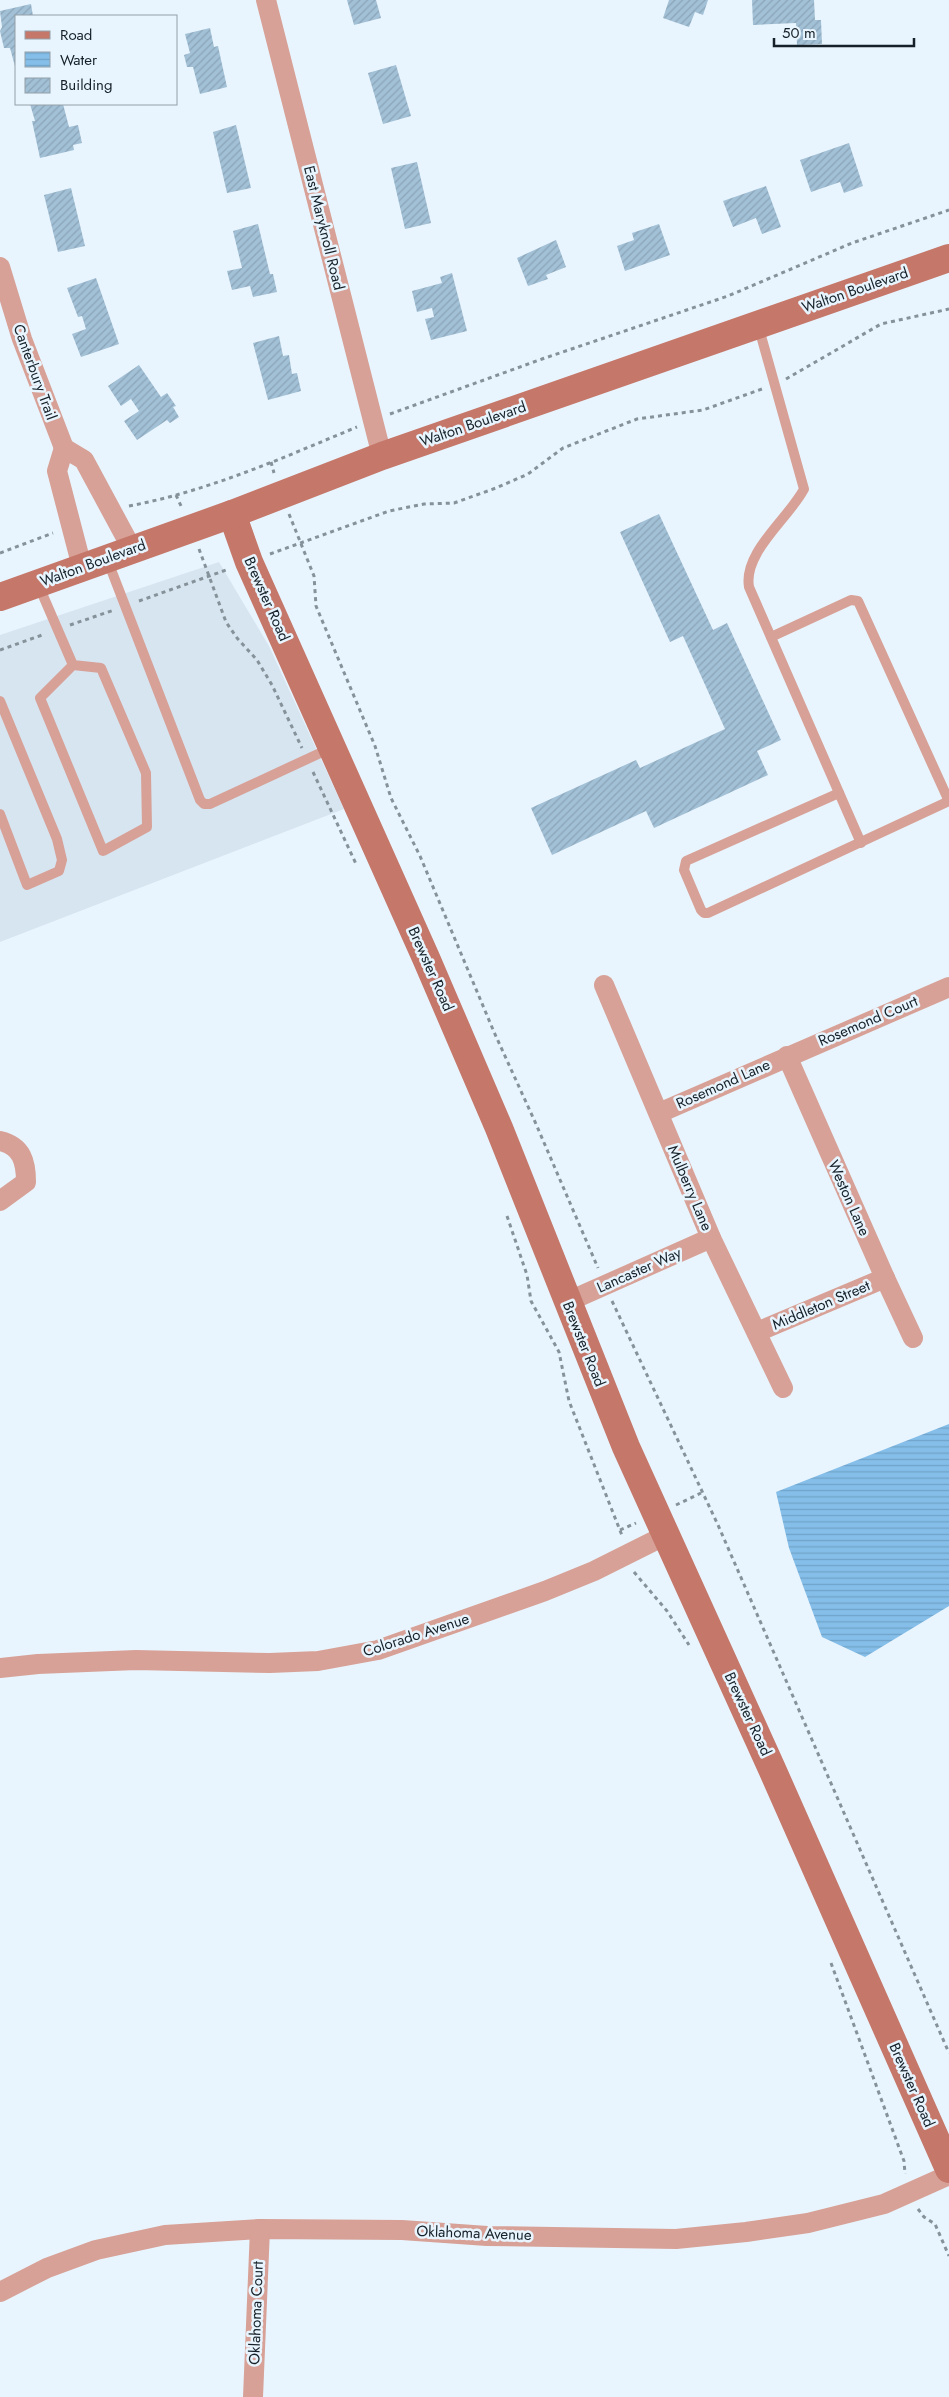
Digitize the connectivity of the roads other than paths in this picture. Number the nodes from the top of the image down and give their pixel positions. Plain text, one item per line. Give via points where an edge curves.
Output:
1 (266, 0) edge
2 (949, 258) edge
3 (0, 267) edge
4 (758, 324) junction
5 (64, 448) junction
6 (382, 456) junction
7 (232, 514) junction
8 (132, 549) junction
9 (95, 563) junction
10 (38, 583) junction
11 (0, 597) edge
12 (771, 637) junction
13 (73, 666) junction
14 (0, 701) edge
15 (332, 747) junction
16 (839, 793) junction
17 (0, 814) edge
18 (861, 843) junction
19 (604, 985) dead end
20 (949, 987) edge
21 (788, 1056) junction
22 (659, 1113) junction
23 (0, 1141) edge
24 (0, 1201) edge
25 (711, 1238) junction
26 (884, 1278) junction
27 (567, 1302) junction
28 (757, 1332) junction
29 (914, 1338) dead end
30 (783, 1388) dead end
31 (666, 1535) junction
32 (0, 1668) edge
33 (949, 2169) edge
34 (949, 2175) edge
35 (260, 2229) junction
36 (0, 2292) edge
37 (253, 2397) edge

1 - 6 street, East Maryknoll Road
2 - 4 street, Walton Boulevard
3 - 5 street, Canterbury Trail via 22,339
4 - 6 street, Walton Boulevard
4 - 12 lane via 804,489 748,570 749,587
5 - 8 street via 84,460
5 - 9 street via 57,471 72,526
6 - 7 street, Walton Boulevard
7 - 8 street, Walton Boulevard
7 - 15 street, Brewster Road via 249,562
8 - 9 street, Walton Boulevard
9 - 10 street, Walton Boulevard
9 - 15 lane via 124,606 204,804
10 - 11 street, Walton Boulevard
10 - 13 lane
12 - 16 lane
12 - 18 lane via 851,600 858,601 948,797 942,806
13 - 13 lane via 40,698 103,851 147,827 146,773 101,668
14 - 17 lane via 57,839 62,860 59,871 27,885
15 - 27 street, Brewster Road via 499,1128
16 - 18 lane
16 - 18 lane via 686,861 684,870 701,910 708,913
19 - 22 street, Mulberry Lane
20 - 21 street, Rosemond Court
21 - 22 street, Rosemond Lane
21 - 26 street, Weston Lane
22 - 25 street, Mulberry Lane
23 - 24 street via 17,1148 26,1164 26,1182
25 - 27 street, Lancaster Way
25 - 28 street, Mulberry Lane
26 - 28 street, Middleton Street
26 - 29 street, Weston Lane
27 - 31 street, Brewster Road
28 - 30 street, Mulberry Lane
31 - 32 street, Colorado Avenue via 545,1591 378,1650 318,1661 136,1660
31 - 33 street, Brewster Road
34 - 35 street, Oklahoma Avenue via 884,2204 808,2223 676,2239
35 - 36 street, Oklahoma Avenue via 165,2235 96,2250 47,2268
35 - 37 street, Oklahoma Court

